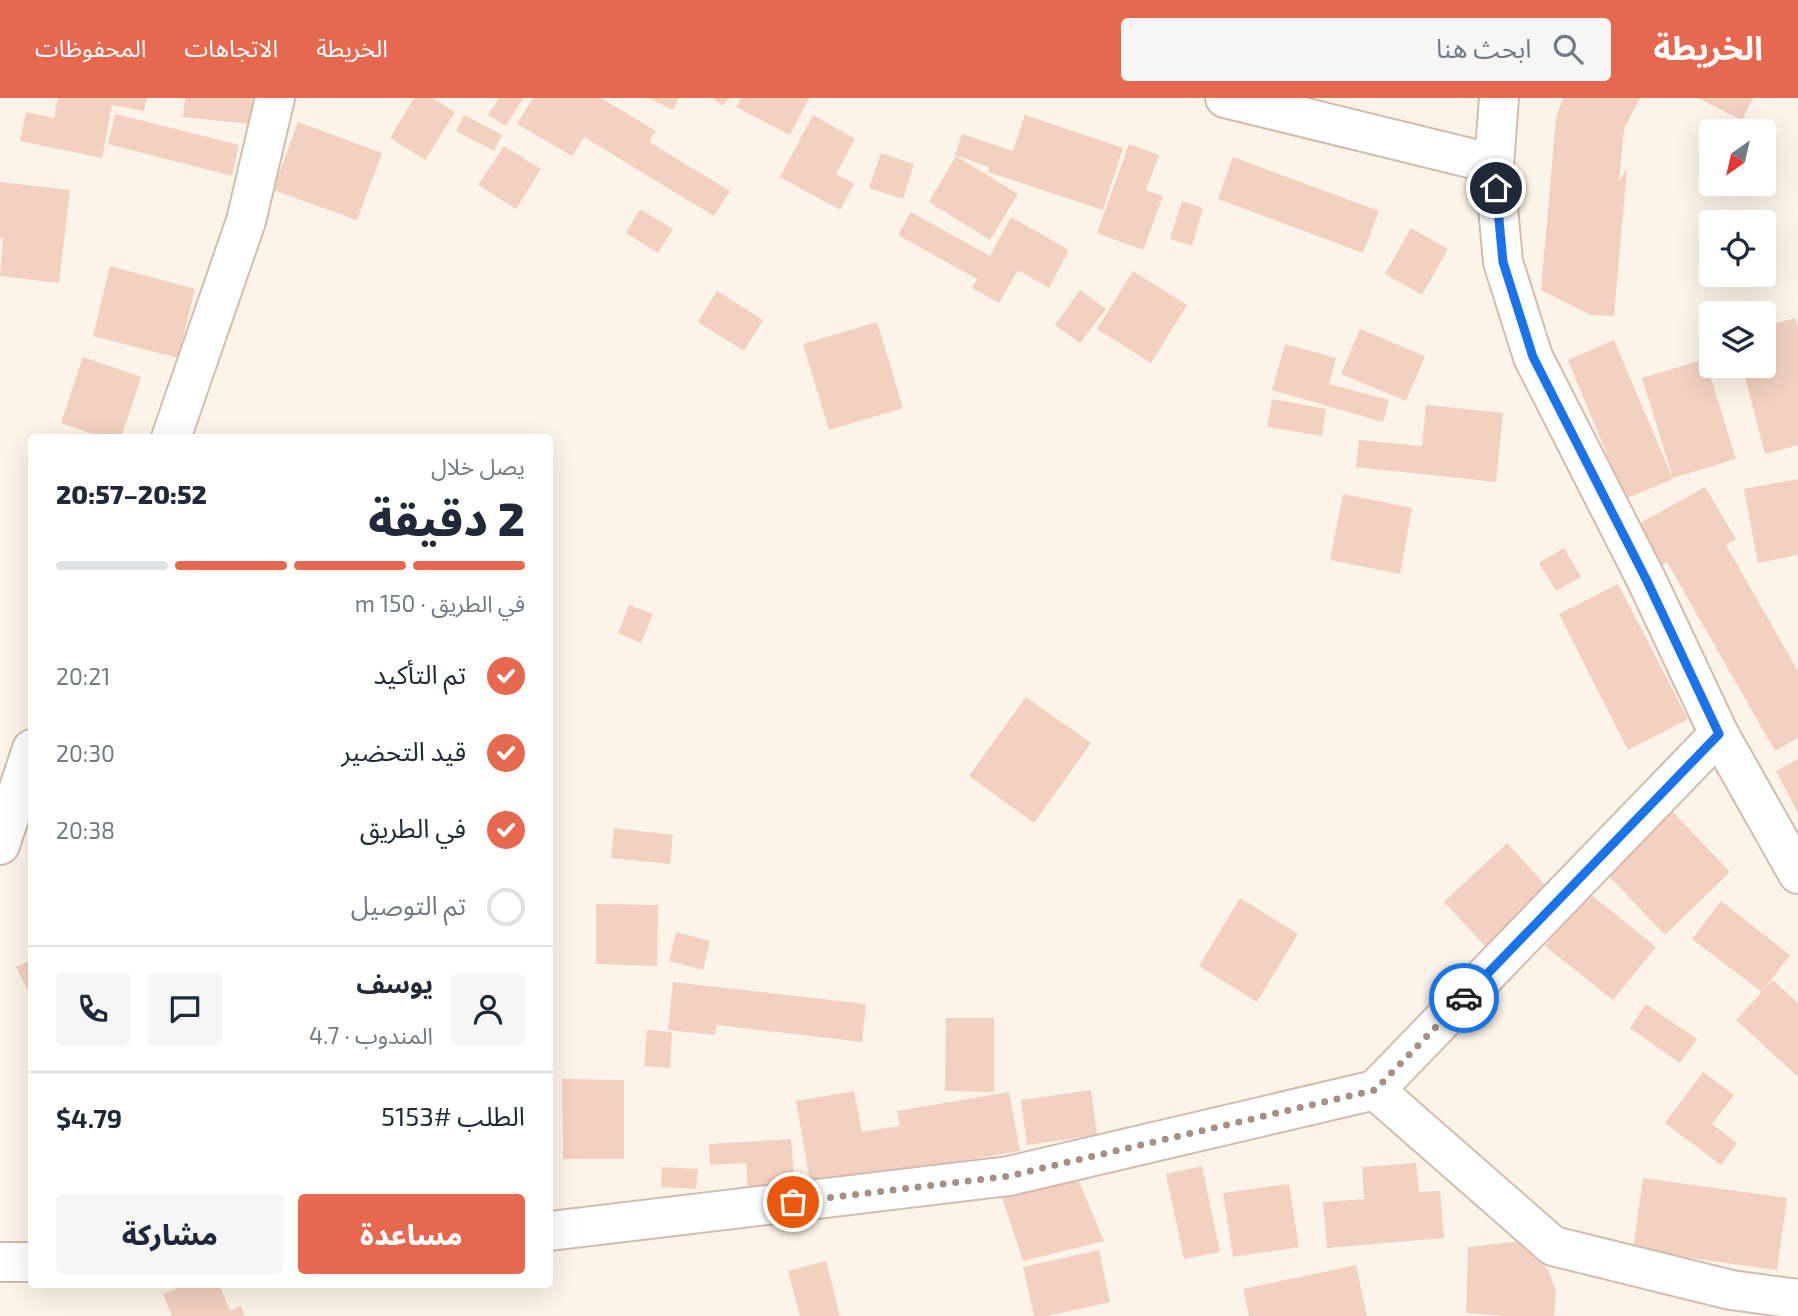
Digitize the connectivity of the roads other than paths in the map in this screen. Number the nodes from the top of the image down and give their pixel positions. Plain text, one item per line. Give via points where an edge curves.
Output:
1 (275, 98) edge
2 (1225, 98) edge
3 (1499, 98) edge
4 (1494, 164) junction
5 (172, 434) edge
6 (1719, 734) junction
7 (28, 761) edge
8 (0, 845) edge
9 (1798, 874) edge
10 (1375, 1090) junction
11 (553, 1231) edge
12 (0, 1262) edge
13 (28, 1262) edge
14 (1798, 1298) edge

1 - 5 street via 246,221
2 - 4 street
3 - 4 street
4 - 6 street via 1503,262 1533,357
6 - 9 street
6 - 10 street
7 - 8 street
10 - 11 street via 1009,1176
10 - 14 street via 1553,1246 1731,1290
12 - 13 street

